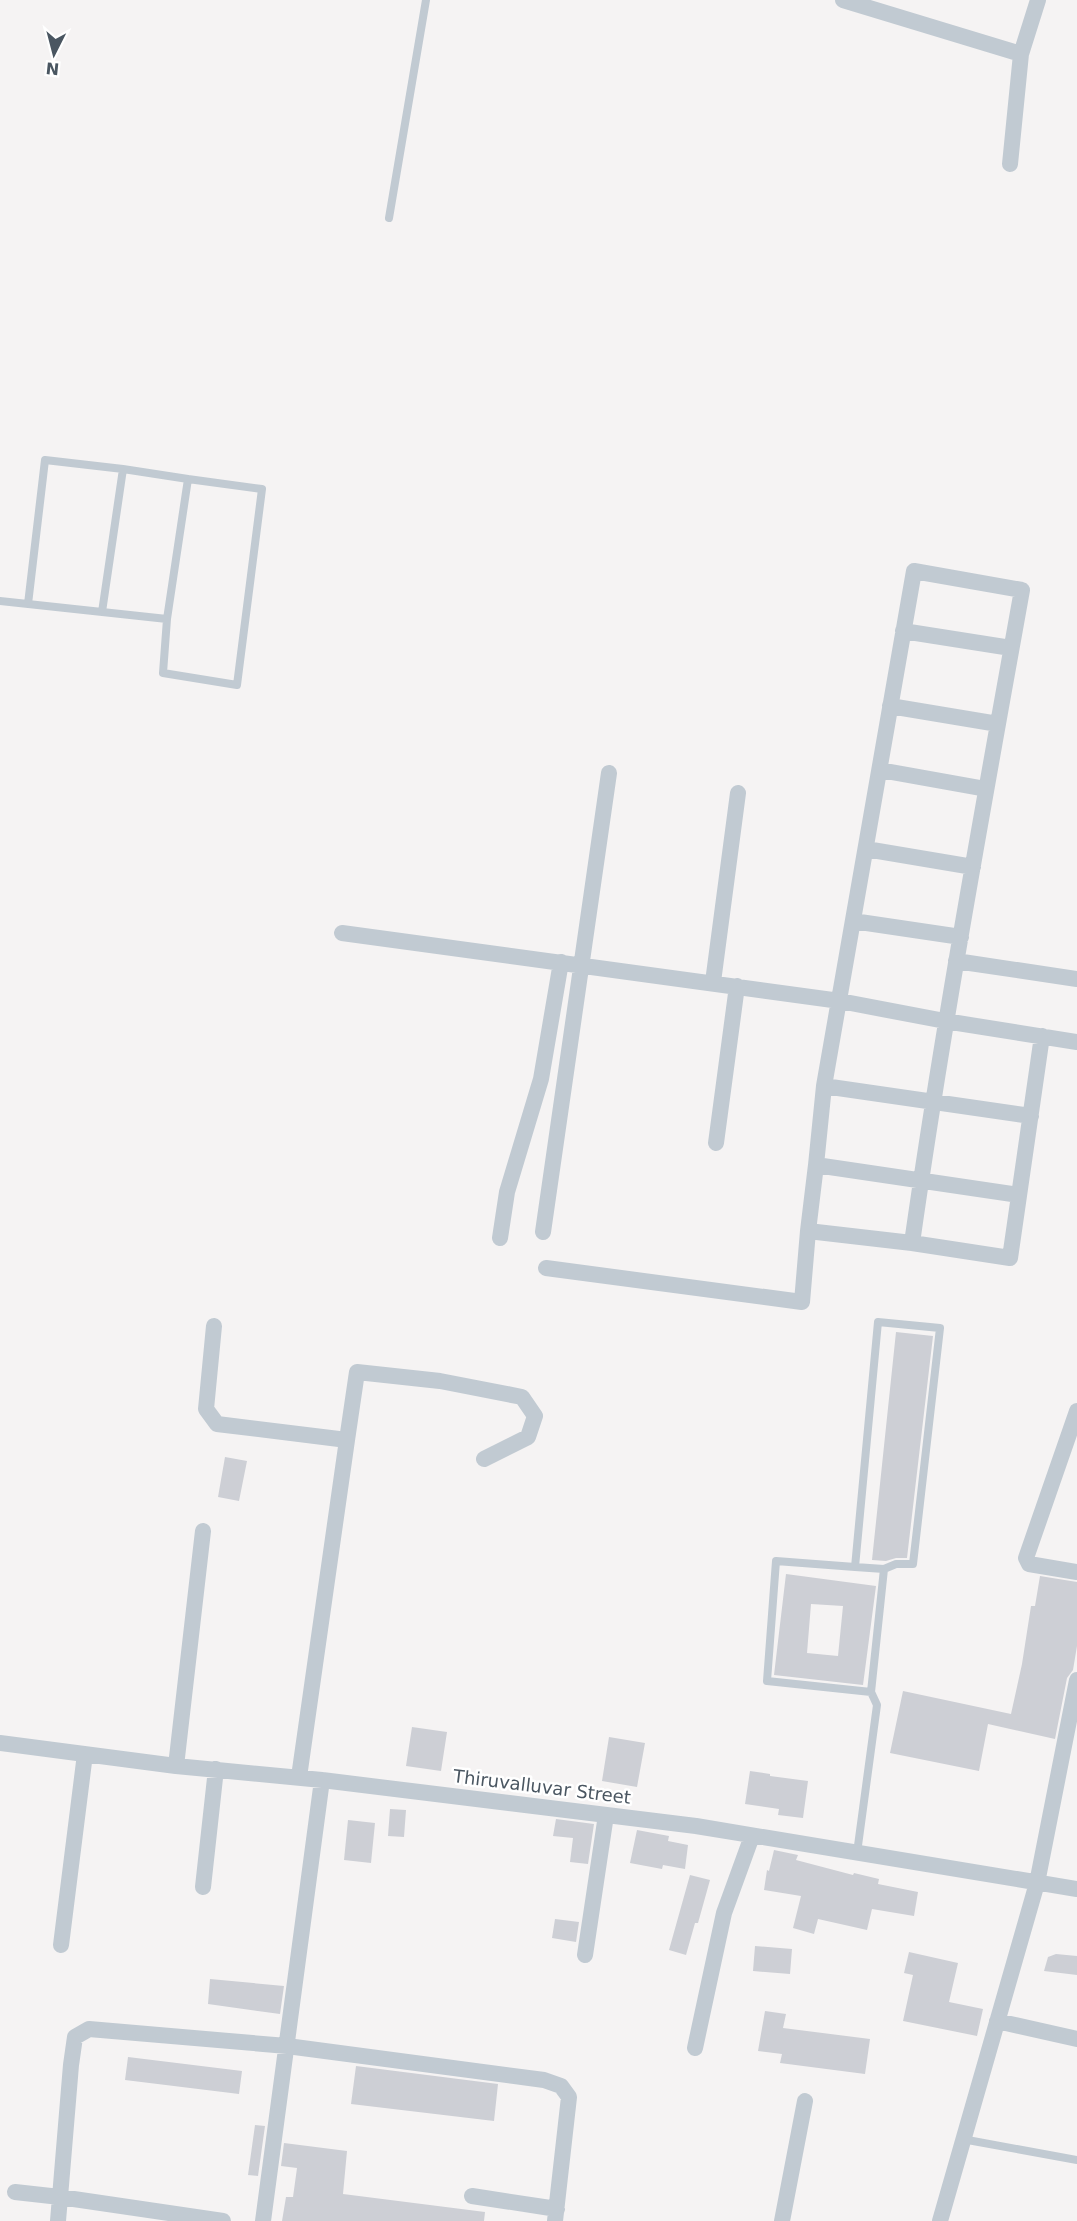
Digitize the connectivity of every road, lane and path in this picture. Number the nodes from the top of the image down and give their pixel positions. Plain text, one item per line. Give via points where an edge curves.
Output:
1 (426, 0) edge
2 (843, 0) edge
3 (1038, 0) edge
4 (1021, 54) junction
5 (1010, 164) dead end
6 (389, 218) dead end
7 (123, 469) junction
8 (188, 479) junction
9 (0, 601) edge
10 (28, 604) junction
11 (102, 612) junction
12 (167, 619) junction
13 (903, 631) junction
14 (1011, 648) junction
15 (890, 706) junction
16 (998, 724) junction
17 (880, 770) junction
18 (609, 773) dead end
19 (986, 789) junction
20 (738, 793) dead end
21 (866, 849) junction
22 (973, 867) junction
23 (853, 921) junction
24 (342, 933) dead end
25 (960, 937) junction
26 (956, 961) junction
27 (561, 962) junction
28 (580, 964) junction
29 (1077, 979) edge
30 (713, 982) junction
31 (737, 986) junction
32 (840, 1001) junction
33 (945, 1021) junction
34 (1042, 1036) junction
35 (1077, 1042) edge
36 (824, 1086) junction
37 (933, 1103) junction
38 (1031, 1116) junction
39 (716, 1143) dead end
40 (816, 1164) junction
41 (921, 1181) junction
42 (1019, 1195) junction
43 (808, 1231) junction
44 (543, 1232) dead end
45 (500, 1238) dead end
46 (912, 1243) junction
47 (546, 1268) dead end
48 (214, 1326) dead end
49 (1077, 1411) edge
50 (347, 1440) junction
51 (484, 1459) dead end
52 (203, 1531) dead end
53 (855, 1567) junction
54 (884, 1569) junction
55 (1077, 1572) edge
56 (1077, 1680) edge
57 (871, 1692) junction
58 (0, 1743) edge
59 (85, 1754) junction
60 (176, 1766) junction
61 (216, 1769) junction
62 (299, 1777) junction
63 (322, 1780) junction
64 (606, 1815) junction
65 (752, 1836) junction
66 (857, 1853) junction
67 (1037, 1883) junction
68 (203, 1887) dead end
69 (1077, 1889) edge
70 (61, 1945) dead end
71 (585, 1956) dead end
72 (997, 2021) junction
73 (1077, 2039) edge
74 (287, 2046) junction
75 (695, 2048) dead end
76 (805, 2101) dead end
77 (962, 2139) junction
78 (1077, 2160) edge
79 (15, 2192) dead end
80 (472, 2196) dead end
81 (60, 2197) junction
82 (556, 2215) edge
83 (219, 2220) edge
84 (58, 2221) edge
85 (263, 2221) edge
86 (782, 2221) edge
87 (940, 2221) edge

1 - 6 lane
2 - 4 street
3 - 4 street
4 - 5 street
7 - 8 lane
7 - 10 lane via 45,460
7 - 11 lane
8 - 12 lane
8 - 12 lane via 262,489 237,686 163,673
9 - 10 lane
10 - 11 lane
11 - 12 lane
13 - 14 street
13 - 14 street via 914,571 1022,590
13 - 15 street
14 - 16 street
15 - 16 street
15 - 17 street
16 - 19 street
17 - 19 street
17 - 21 street
18 - 28 street
19 - 22 street
20 - 30 street
21 - 22 street
21 - 23 street
22 - 25 street
23 - 25 street
23 - 32 street
24 - 27 street
25 - 26 street
26 - 29 street
26 - 33 street
27 - 28 street
27 - 45 street via 541,1079 507,1192
28 - 30 street
28 - 44 street
30 - 31 street
31 - 32 street
31 - 39 street
32 - 33 street
32 - 36 street
33 - 34 street
33 - 37 street
34 - 35 street
34 - 38 street
36 - 37 street
36 - 40 street
37 - 38 street
37 - 41 street
38 - 42 street
40 - 41 street
40 - 43 street
41 - 42 street
41 - 46 street
42 - 46 street via 1010,1258
43 - 46 street
43 - 47 street via 802,1302
48 - 50 street via 206,1409 217,1424
49 - 55 street via 1026,1558 1029,1564
50 - 51 street via 357,1372 440,1381 522,1397 535,1416 528,1437
50 - 62 street
52 - 60 street
53 - 54 lane
53 - 54 lane via 878,1322 940,1328 913,1564
53 - 57 lane via 776,1561 767,1681
54 - 57 lane
56 - 67 street
57 - 66 lane via 877,1705
58 - 59 street, Thiruvalluvar Street
59 - 60 street, Thiruvalluvar Street
59 - 70 street
60 - 61 street, Thiruvalluvar Street
61 - 62 street, Thiruvalluvar Street
61 - 68 street
62 - 63 street, Thiruvalluvar Street
63 - 64 street, Thiruvalluvar Street
63 - 74 street
64 - 65 street, Thiruvalluvar Street
64 - 71 street
65 - 66 street, Thiruvalluvar Street
65 - 75 street via 724,1913
66 - 67 street, Thiruvalluvar Street
67 - 69 street, Thiruvalluvar Street
67 - 72 street
72 - 73 street
72 - 77 street
74 - 81 street via 89,2029 75,2037
74 - 82 street via 544,2080 561,2086 569,2097
74 - 85 street
76 - 86 street
77 - 78 lane
77 - 87 street
79 - 81 street
80 - 82 street
81 - 83 street
81 - 84 street

